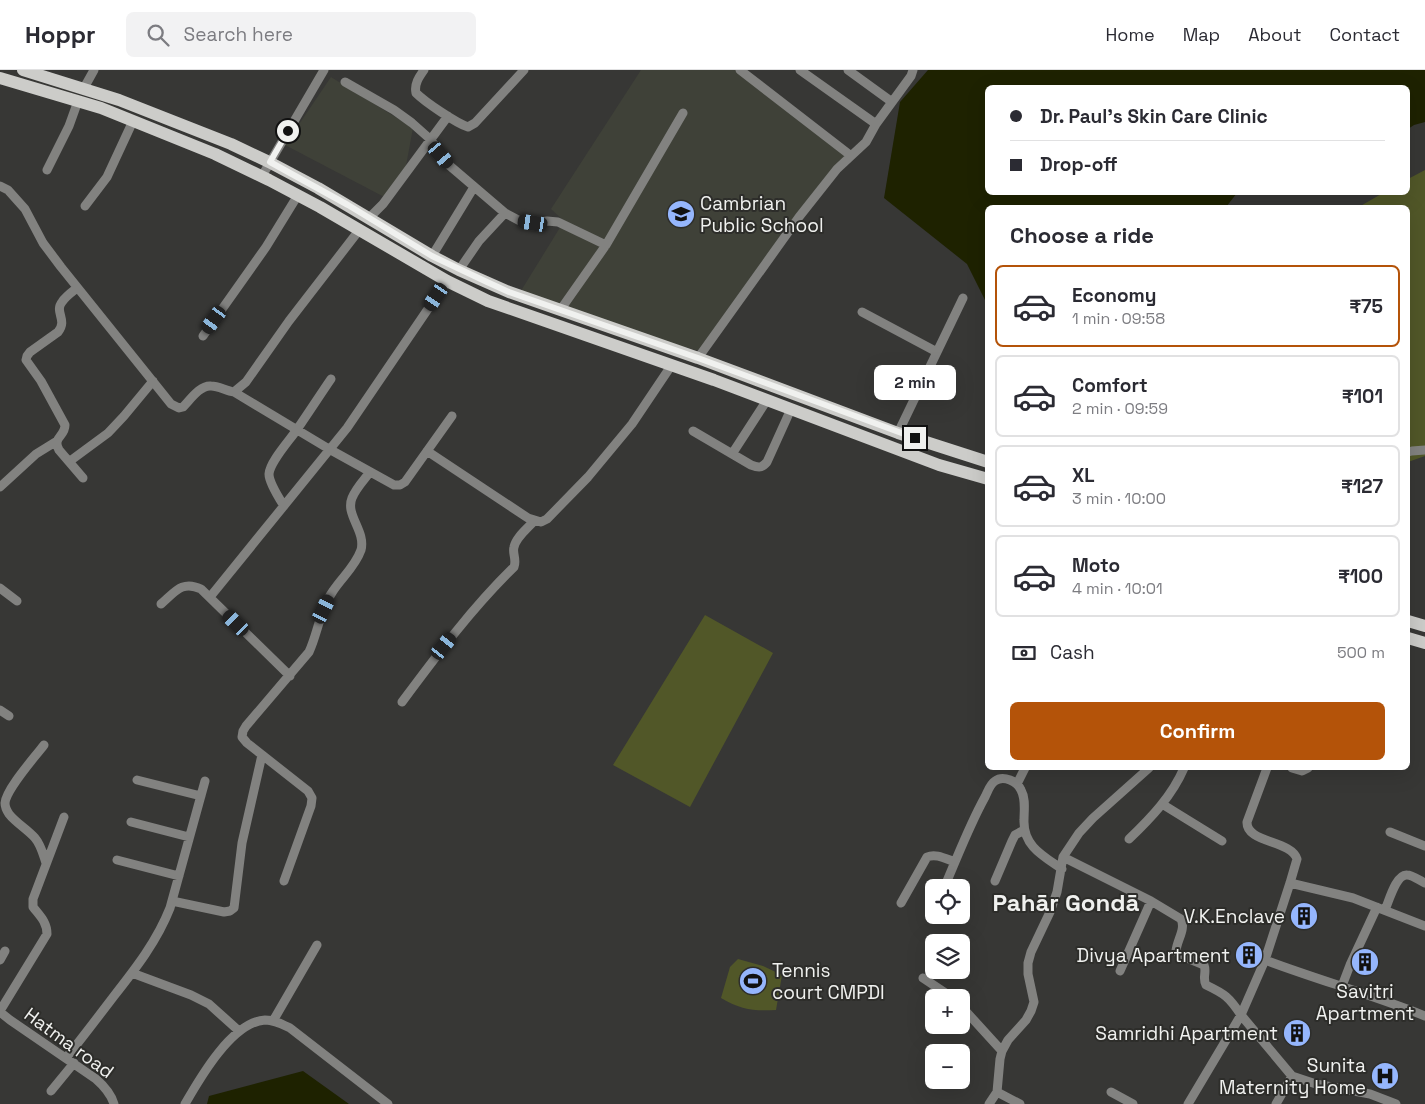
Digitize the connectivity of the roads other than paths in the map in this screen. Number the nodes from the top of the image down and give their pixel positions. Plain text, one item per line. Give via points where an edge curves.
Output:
1 (23, 70) edge
2 (94, 70) edge
3 (324, 70) edge
4 (424, 70) edge
5 (524, 70) edge
6 (740, 70) edge
7 (800, 70) edge
8 (848, 70) edge
9 (913, 70) edge
10 (42, 73) edge
11 (0, 78) edge
12 (345, 82) dead end
13 (84, 88) junction
14 (78, 101) junction
15 (892, 102) junction
16 (683, 113) dead end
17 (448, 116) junction
18 (133, 121) junction
19 (876, 124) junction
20 (430, 139) junction
21 (850, 155) junction
22 (270, 162) junction
23 (47, 170) dead end
24 (262, 176) junction
25 (0, 186) edge
26 (474, 187) junction
27 (298, 195) junction
28 (85, 206) dead end
29 (504, 213) junction
30 (369, 218) junction
31 (360, 229) junction
32 (606, 245) junction
33 (432, 256) junction
34 (459, 270) junction
35 (447, 281) junction
36 (78, 288) junction
37 (963, 298) dead end
38 (561, 309) junction
39 (862, 312) dead end
40 (203, 336) dead end
41 (937, 352) junction
42 (698, 358) junction
43 (671, 366) junction
44 (331, 379) dead end
45 (153, 381) junction
46 (234, 392) junction
47 (767, 400) junction
48 (791, 409) junction
49 (452, 416) dead end
50 (297, 430) junction
51 (693, 432) dead end
52 (898, 433) junction
53 (57, 441) junction
54 (329, 449) junction
55 (1425, 450) edge
56 (427, 451) junction
57 (1410, 451) edge
58 (732, 454) junction
59 (70, 461) junction
60 (985, 461) edge
61 (370, 472) junction
62 (83, 478) dead end
63 (985, 478) edge
64 (0, 487) edge
65 (284, 506) junction
66 (534, 521) junction
67 (0, 588) edge
68 (210, 597) junction
69 (18, 601) dead end
70 (161, 604) dead end
71 (1410, 622) edge
72 (1425, 626) edge
73 (1410, 639) edge
74 (1425, 643) edge
75 (290, 676) junction
76 (402, 702) dead end
77 (0, 710) edge
78 (9, 716) dead end
79 (44, 745) dead end
80 (262, 755) junction
81 (1023, 770) edge
82 (1147, 770) edge
83 (1183, 770) edge
84 (1266, 770) edge
85 (137, 780) dead end
86 (205, 781) dead end
87 (1017, 784) junction
88 (3, 794) edge
89 (201, 796) junction
90 (1162, 804) junction
91 (64, 817) dead end
92 (130, 822) dead end
93 (1024, 830) junction
94 (1390, 832) dead end
95 (189, 837) junction
96 (1129, 839) dead end
97 (1222, 841) dead end
98 (1425, 846) edge
99 (1063, 857) junction
100 (116, 860) dead end
101 (955, 862) junction
102 (46, 863) junction
103 (1062, 869) junction
104 (179, 876) junction
105 (948, 879) edge
106 (284, 881) dead end
107 (995, 881) dead end
108 (1290, 883) junction
109 (1425, 883) edge
110 (172, 901) junction
111 (1151, 901) junction
112 (901, 903) dead end
113 (1381, 909) junction
114 (1425, 926) edge
115 (317, 945) dead end
116 (5, 951) dead end
117 (0, 960) edge
118 (1265, 960) junction
119 (1120, 971) dead end
120 (132, 973) junction
121 (923, 978) dead end
122 (1342, 986) junction
123 (940, 989) edge
124 (0, 1011) edge
125 (1240, 1015) junction
126 (970, 1016) edge
127 (1425, 1016) edge
128 (274, 1021) junction
129 (239, 1031) junction
130 (1002, 1050) junction
131 (70, 1061) junction
132 (1292, 1076) junction
133 (51, 1091) dead end
134 (997, 1092) junction
135 (1111, 1092) dead end
136 (116, 1103) edge
137 (185, 1104) edge
138 (388, 1104) edge
139 (989, 1104) edge
140 (1020, 1104) edge
141 (1133, 1104) edge
142 (1188, 1104) edge
143 (1276, 1104) edge
144 (1396, 1104) edge

1 - 10 main road
2 - 13 street
3 - 22 street
4 - 17 street via 417,81 416,93
5 - 17 street via 472,125 463,125
6 - 21 street
7 - 19 street
8 - 15 street
9 - 15 street
10 - 13 main road
11 - 14 main road
12 - 20 street via 394,110
13 - 22 main road
14 - 18 main road
14 - 23 street
15 - 19 street
16 - 32 street
17 - 20 street
18 - 24 main road
18 - 28 street via 107,177
19 - 21 street via 866,142
20 - 26 street via 450,166
20 - 30 street via 383,204
21 - 42 street via 799,217
22 - 24 street
22 - 30 main road
24 - 27 main road
25 - 36 street via 25,209 43,243
26 - 29 street
26 - 33 street
27 - 31 main road
27 - 40 street
29 - 32 street via 520,221 558,222
29 - 34 street
30 - 33 main road
31 - 35 main road
31 - 46 street via 246,382
32 - 38 street
33 - 34 main road
34 - 38 main road via 509,292
35 - 43 main road via 488,301
35 - 54 street via 347,428
36 - 45 street
36 - 53 street via 61,302 61,328 30,352 26,360 65,425
37 - 41 street
38 - 42 main road
39 - 41 street
41 - 52 street
42 - 52 main road
43 - 47 main road
43 - 66 street via 632,424 588,477 547,519
44 - 50 street
45 - 46 street via 179,408 205,386
45 - 59 street via 108,432
46 - 50 street
47 - 48 main road
47 - 58 street
48 - 58 street via 763,467 751,465
48 - 63 main road via 939,465
49 - 56 street
50 - 54 street
50 - 65 street via 278,454 269,474
51 - 58 street
52 - 60 main road
53 - 59 street via 59,450
53 - 64 street via 36,454
54 - 61 street
54 - 65 street
55 - 57 street
56 - 61 street via 405,482 400,484 387,482
56 - 66 street
59 - 62 street
61 - 75 street via 350,505 361,535 361,548 355,564 332,591 309,652
65 - 68 street
66 - 76 street via 514,546 514,567 472,611
67 - 69 street
68 - 70 street via 201,589 186,585
68 - 75 street
71 - 72 main road
73 - 74 main road
75 - 80 street via 243,731 242,737
77 - 78 street
79 - 88 street
80 - 106 street via 308,791 312,798 312,806
80 - 110 street via 242,843 234,908 224,912
81 - 87 street
82 - 99 street via 1093,818
83 - 90 street
84 - 108 street via 1246,826 1251,832 1296,855
85 - 89 street
86 - 89 street
87 - 93 street via 1024,797
87 - 101 street via 1003,778 991,786
88 - 102 street via 9,814 34,837
89 - 95 street
90 - 96 street
90 - 97 street
91 - 102 street
92 - 95 street
93 - 103 street via 1032,846
93 - 107 street via 1015,835
94 - 98 street
95 - 104 street
99 - 103 street
99 - 111 street
100 - 104 street
101 - 105 street
101 - 112 street via 938,856 926,857
102 - 124 street via 33,907 44,920 47,934
103 - 130 street via 1050,912 1028,963 1034,1002 1026,1020
104 - 110 street
108 - 113 street via 1338,894
108 - 118 street
109 - 113 street via 1402,876
110 - 120 street via 155,940
111 - 119 street
111 - 125 street via 1181,919 1183,923 1176,950 1180,955 1204,965 1206,986 1228,997
113 - 114 street
113 - 122 street via 1370,923
115 - 128 street
116 - 117 street
118 - 122 street
118 - 125 street
120 - 129 street via 209,1004
120 - 131 street
121 - 123 street
122 - 127 street
124 - 131 street, Hatma road
125 - 132 street
125 - 142 street
126 - 130 street
128 - 129 street via 259,1021
128 - 138 street via 290,1028
129 - 137 street via 204,1072
130 - 134 street
131 - 133 street
131 - 136 street, Hatma road via 96,1078
132 - 143 street
132 - 144 street via 1370,1094
134 - 139 street
134 - 140 street
135 - 141 street

